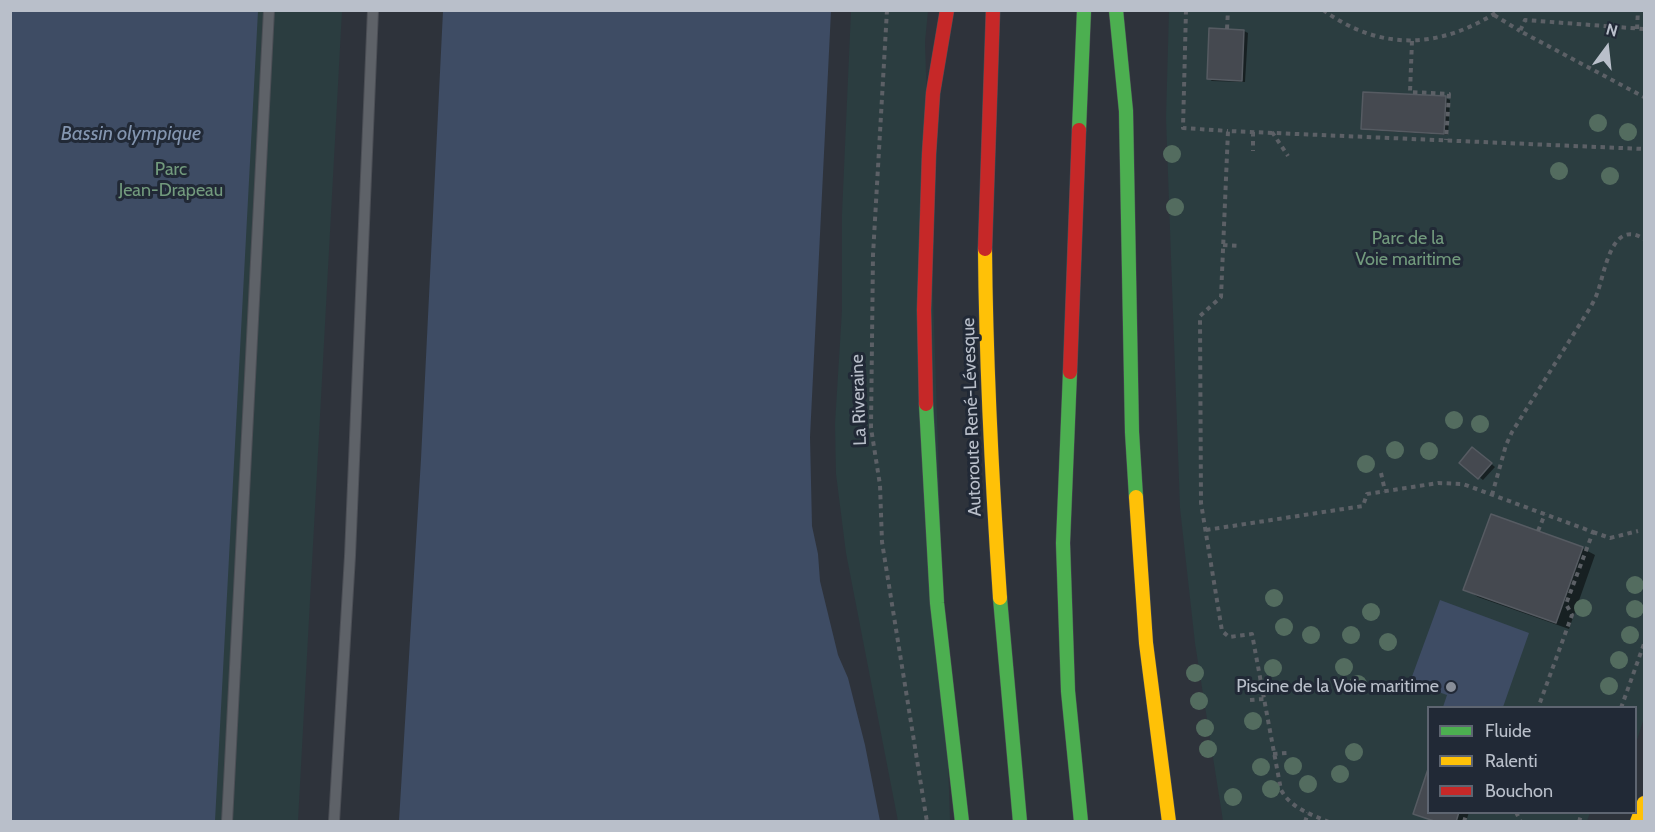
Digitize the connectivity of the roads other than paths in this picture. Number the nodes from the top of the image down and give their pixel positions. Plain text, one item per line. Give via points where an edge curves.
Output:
1 (269, 10) edge
2 (373, 10) edge
3 (947, 10) edge
4 (993, 10) edge
5 (1084, 10) edge
6 (1116, 10) edge
7 (1644, 803) edge
8 (227, 822) edge
9 (334, 822) edge
10 (962, 822) edge
11 (1020, 822) edge
12 (1081, 822) edge
13 (1169, 822) edge
14 (1637, 822) edge

1 - 8 lane
2 - 9 lane via 351,532
3 - 10 main road via 930,133 924,398 938,624
4 - 11 main road, Autoroute René-Lévesque via 985,228 986,344 1003,648
5 - 12 main road via 1063,543 1068,691
6 - 13 main road via 1126,111 1137,516 1146,643
7 - 14 main road

